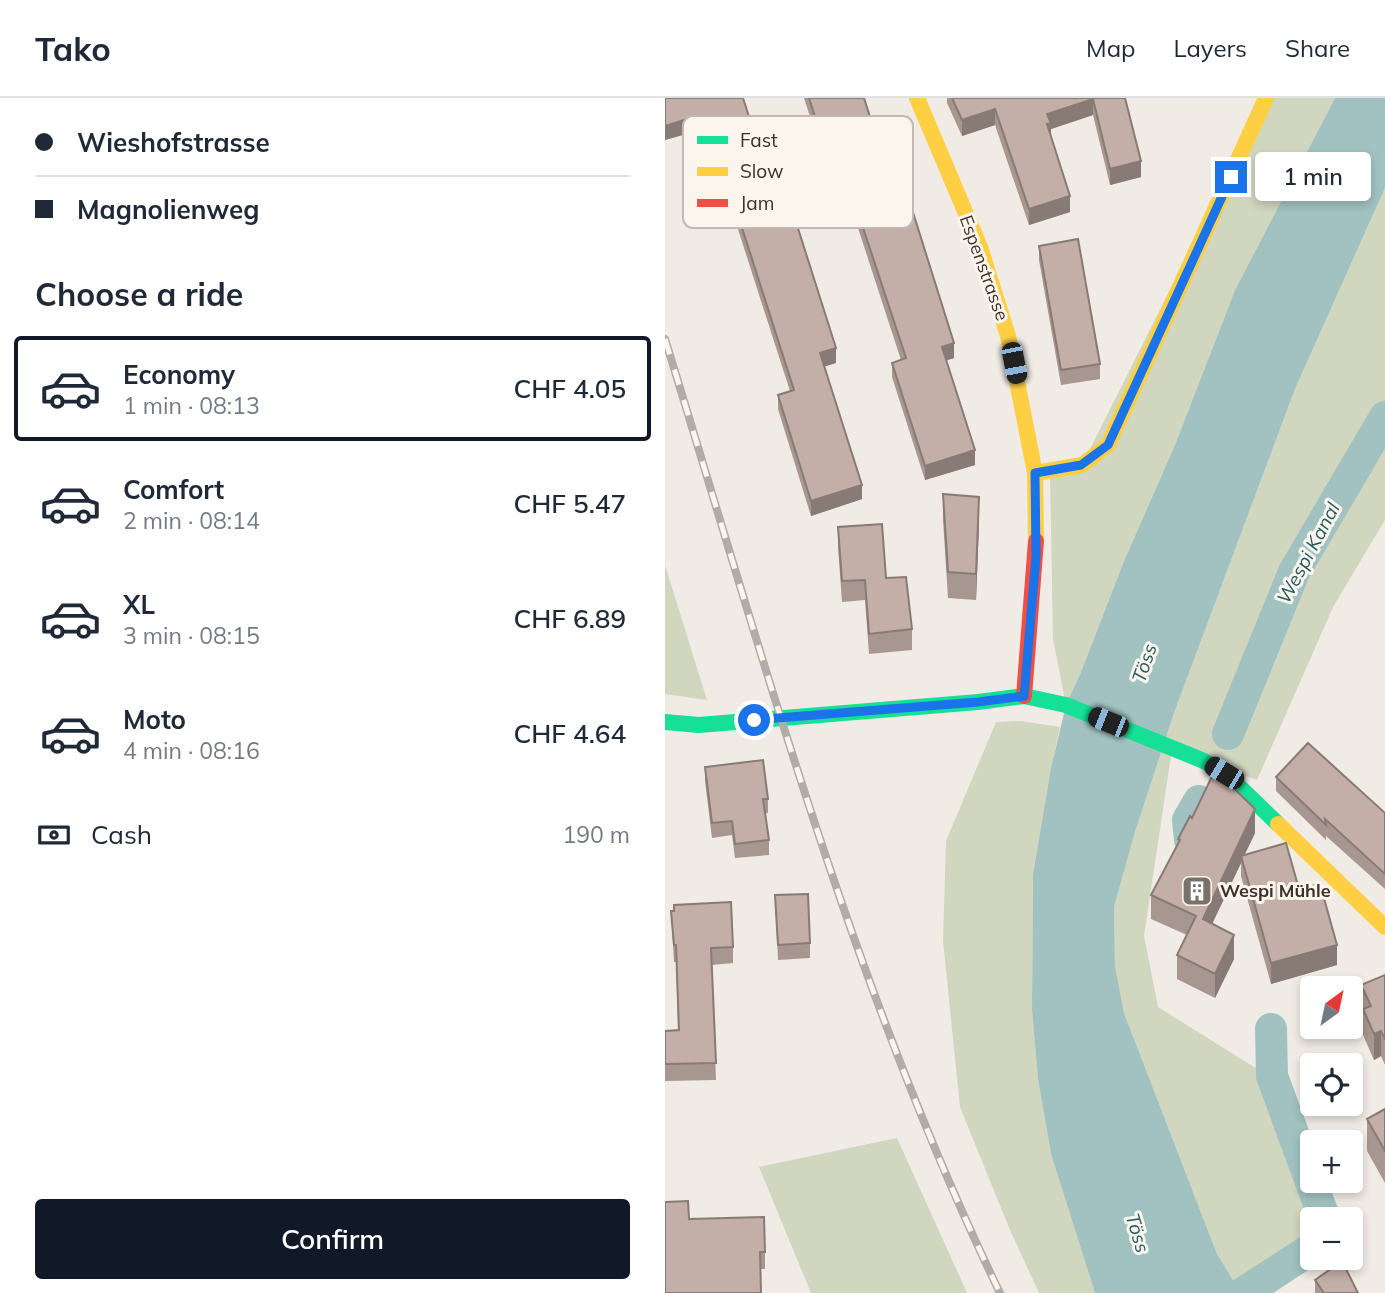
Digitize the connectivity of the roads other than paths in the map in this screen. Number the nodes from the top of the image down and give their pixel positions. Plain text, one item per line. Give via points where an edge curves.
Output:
1 (917, 98) edge
2 (1266, 98) edge
3 (1035, 473) junction
4 (1024, 696) junction
5 (665, 722) edge
6 (1385, 927) edge

1 - 3 street, Espenstrasse via 980,247 1008,336
2 - 3 street via 1108,445 1081,465
3 - 4 street, Espenstrasse via 1036,557
4 - 5 street via 699,725
4 - 6 street via 1066,705 1224,773

